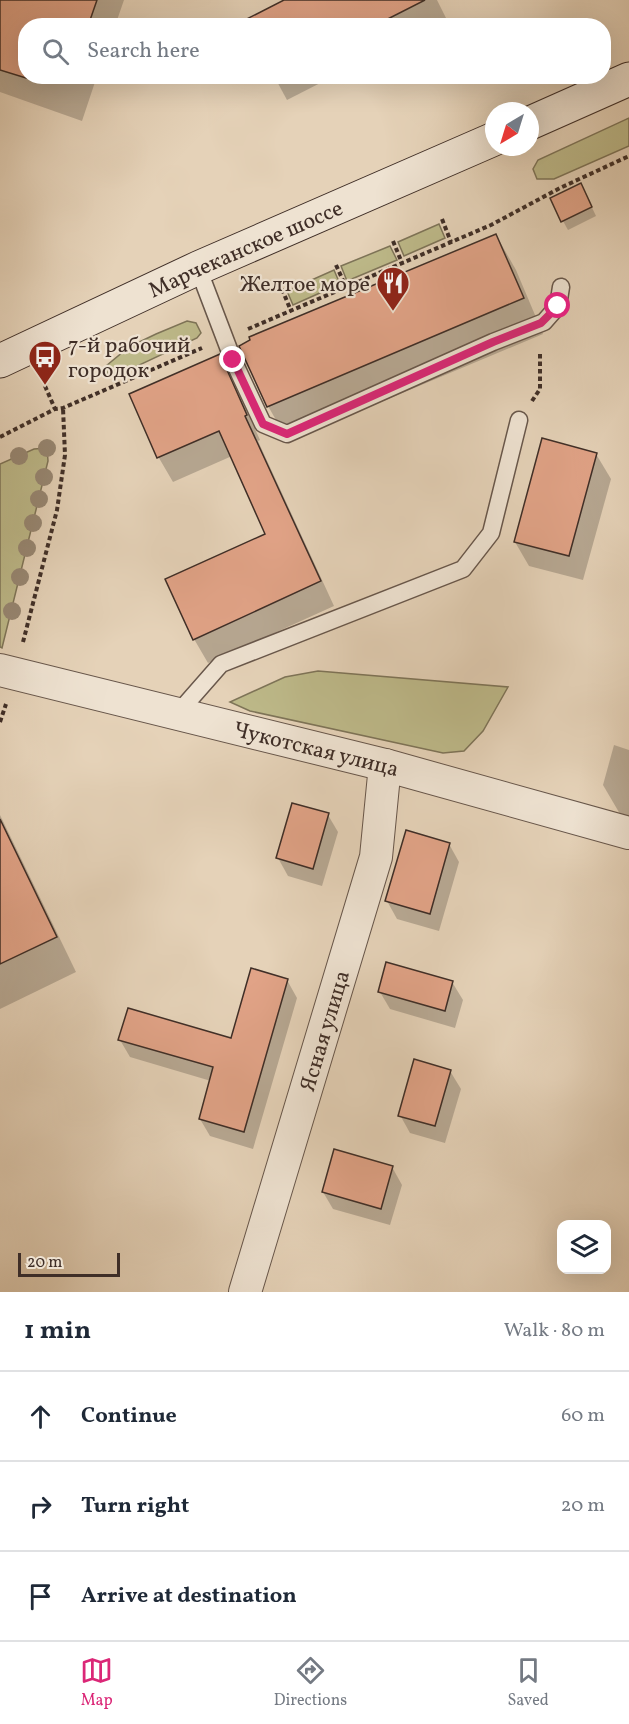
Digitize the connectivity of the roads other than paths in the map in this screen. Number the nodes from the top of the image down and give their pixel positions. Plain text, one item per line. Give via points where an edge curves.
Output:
1 (629, 79) edge
2 (539, 119) edge
3 (485, 144) edge
4 (198, 268) junction
5 (561, 287) dead end
6 (0, 361) edge
7 (519, 420) road end
8 (8, 672) edge
9 (178, 713) junction
10 (385, 765) junction
11 (629, 833) edge
12 (253, 1288) edge

1 - 2 street
3 - 4 street, Марчеканское шоссе
4 - 5 lane via 233,360 263,424 287,434 541,323 558,306
4 - 6 street, Марчеканское шоссе
7 - 9 lane via 491,533 463,569 220,664
8 - 9 street, Чукотская улица
9 - 10 street, Чукотская улица
10 - 11 street, Чукотская улица
10 - 12 street, Ясная улица via 376,856

